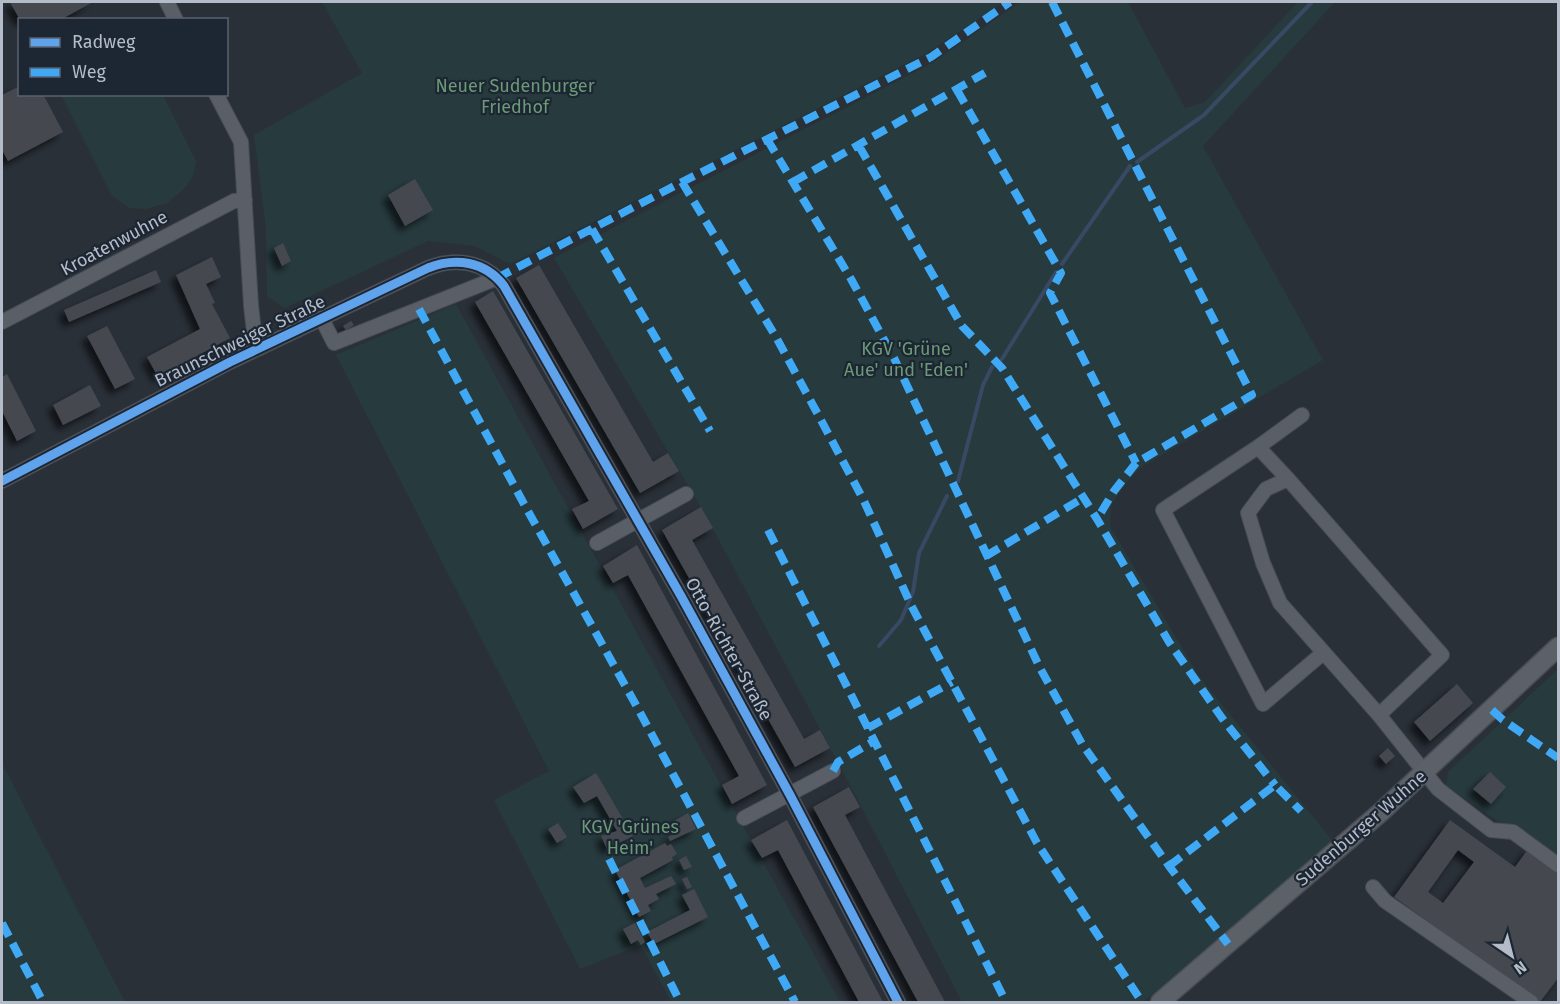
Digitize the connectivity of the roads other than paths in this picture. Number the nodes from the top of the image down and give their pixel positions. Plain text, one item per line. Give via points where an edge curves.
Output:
1 (167, 2) edge
2 (175, 18) edge
3 (217, 96) edge
4 (245, 200) junction
5 (497, 278) junction
6 (322, 319) junction
7 (2, 322) edge
8 (260, 348) junction
9 (1302, 415) dead end
10 (1258, 447) junction
11 (1288, 479) junction
12 (2, 481) edge
13 (686, 494) dead end
14 (639, 520) junction
15 (597, 543) dead end
16 (1558, 647) edge
17 (1323, 653) junction
18 (1379, 715) junction
19 (833, 771) dead end
20 (1425, 772) junction
21 (790, 795) junction
22 (744, 818) dead end
23 (1558, 865) edge
24 (1373, 887) dead end
25 (898, 1002) edge
26 (1160, 1002) edge
27 (1531, 1002) edge

1 - 2 street
3 - 4 street via 241,142
4 - 7 street, Kroatenwuhne via 234,201
4 - 8 street via 251,305
5 - 6 street, Braunschweiger Straße via 470,263 440,263
5 - 6 street via 334,343
5 - 14 street, Otto-Richter-Straße
6 - 8 street, Braunschweiger Straße
8 - 12 street, Braunschweiger Straße
9 - 10 street
10 - 11 street
10 - 17 street via 1163,510 1263,704
11 - 17 street via 1266,489 1248,513 1280,603
11 - 18 street via 1442,655
13 - 14 street
14 - 15 street
14 - 21 street, Otto-Richter-Straße
16 - 20 main road, Sudenburger Wuhne
17 - 18 street
18 - 20 street
19 - 21 street
20 - 23 street via 1438,789 1491,830 1514,832
20 - 26 main road, Sudenburger Wuhne
21 - 22 street
21 - 25 street, Otto-Richter-Straße
24 - 27 street via 1385,901

